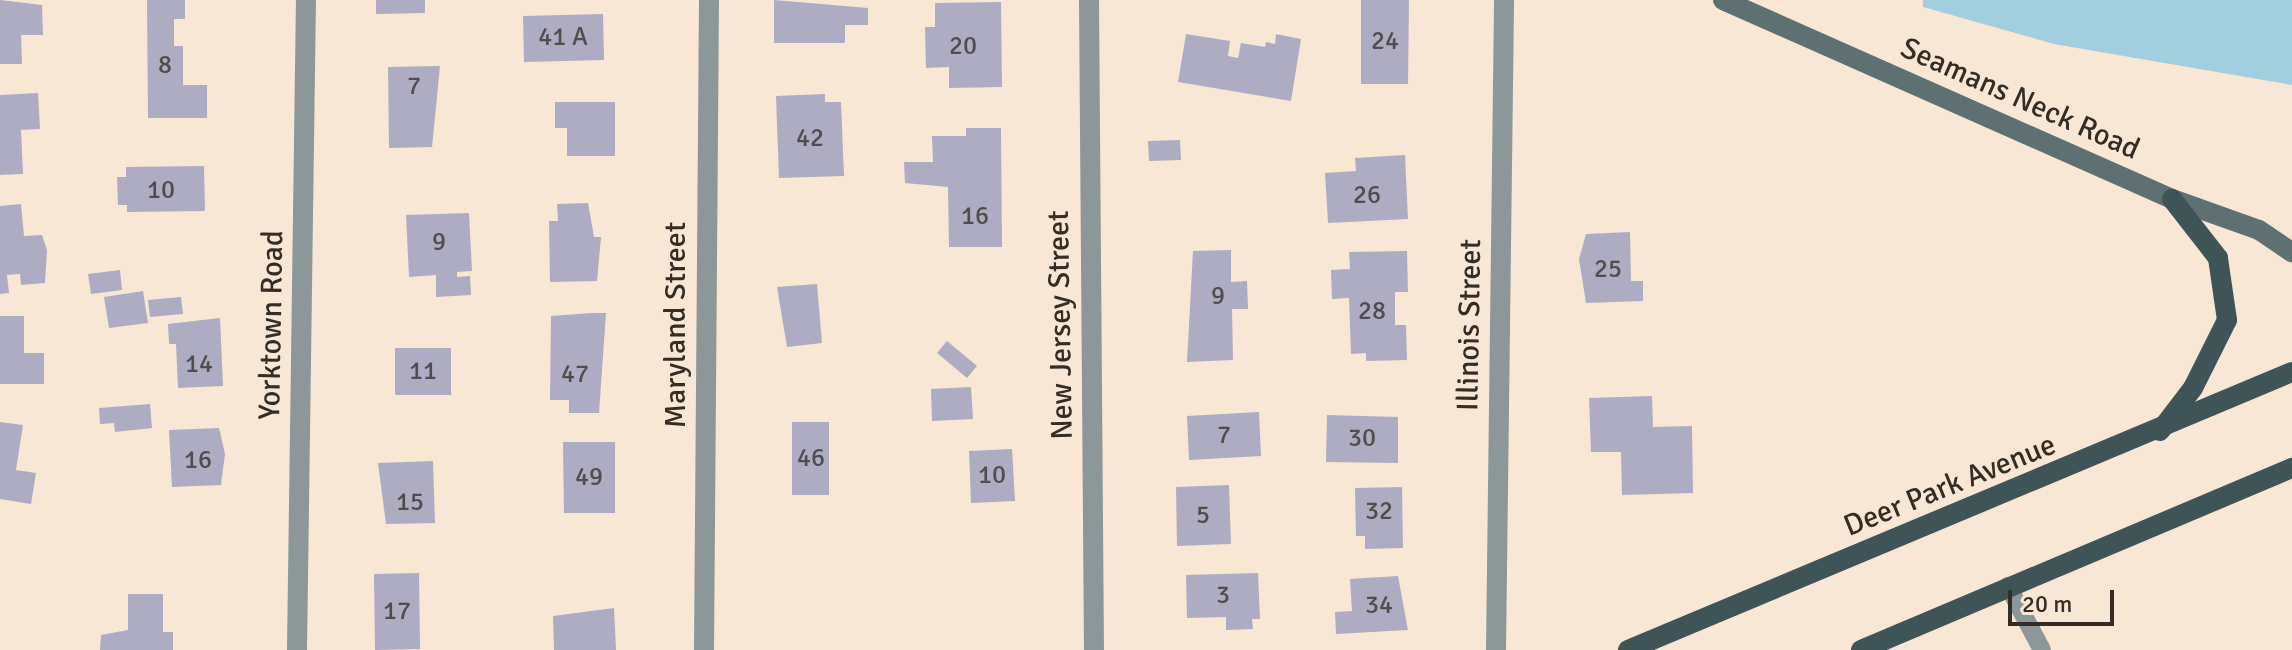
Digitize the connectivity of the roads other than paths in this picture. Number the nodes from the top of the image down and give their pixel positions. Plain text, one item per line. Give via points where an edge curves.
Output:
1 (306, 0) edge
2 (709, 0) edge
3 (1089, 0) edge
4 (1504, 0) edge
5 (1723, 0) edge
6 (2172, 199) junction
7 (2292, 252) edge
8 (2292, 372) edge
9 (2158, 433) junction
10 (2292, 468) edge
11 (2008, 586) junction
12 (297, 650) edge
13 (704, 650) edge
14 (1094, 650) edge
15 (1496, 650) edge
16 (1628, 650) edge
17 (1861, 650) edge
18 (2042, 650) edge

1 - 12 street, Yorktown Road
2 - 13 street, Maryland Street
3 - 14 street, New Jersey Street
4 - 15 street, Illinois Street
5 - 6 main road, Seamans Neck Road
6 - 7 main road, Seamans Neck Road via 2259,230
6 - 9 main road via 2218,258 2227,320 2193,388
8 - 9 main road, Deer Park Avenue
9 - 16 main road, Deer Park Avenue
10 - 11 main road
11 - 17 main road
11 - 18 lane

